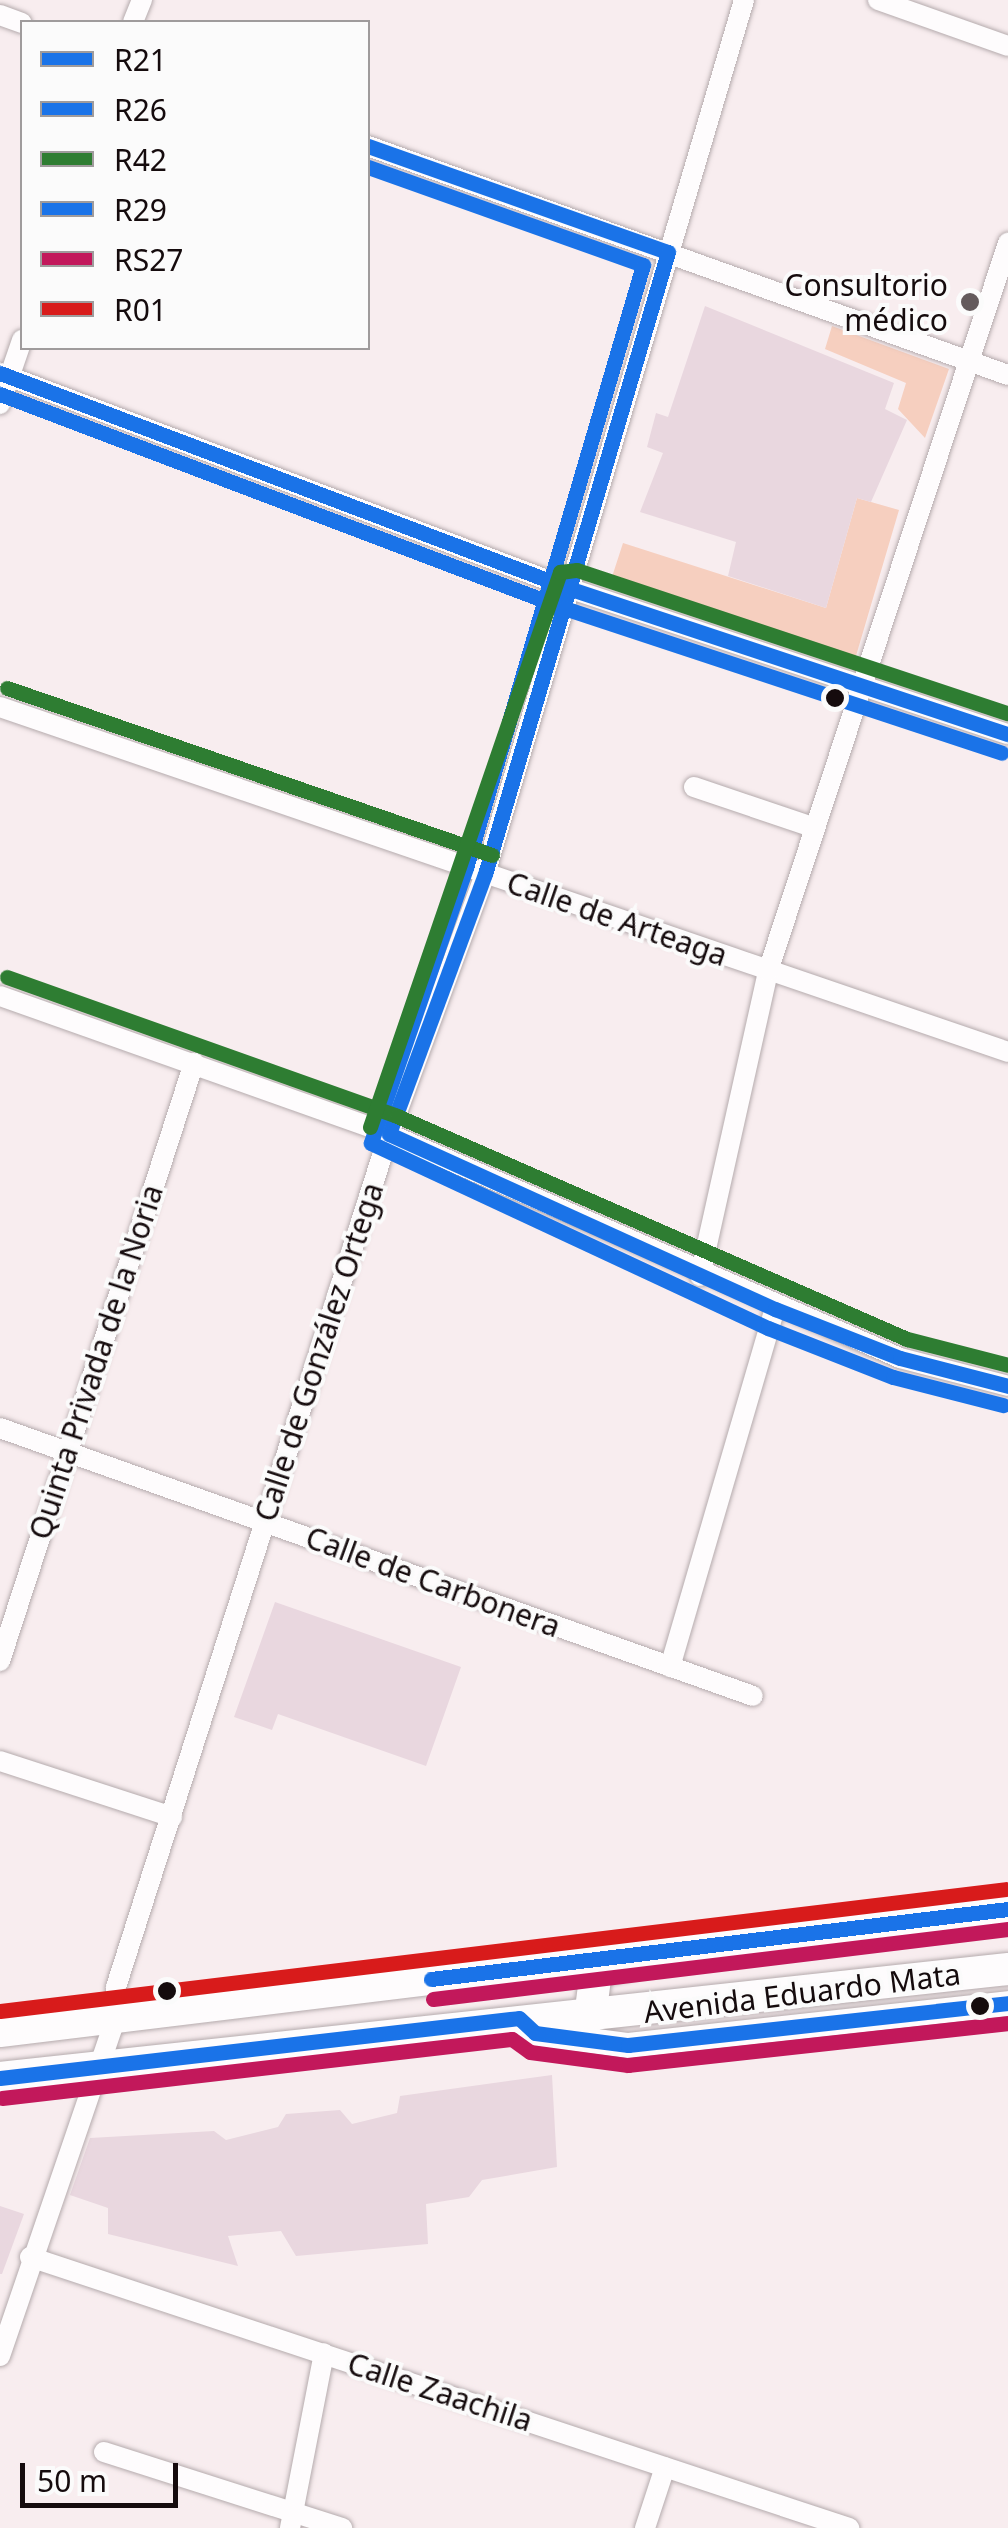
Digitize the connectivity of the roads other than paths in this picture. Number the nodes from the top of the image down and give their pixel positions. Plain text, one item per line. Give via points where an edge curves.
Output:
1 (744, 0) edge
2 (878, 0) edge
3 (1008, 46) edge
4 (370, 147) edge
5 (1008, 243) edge
6 (668, 252) junction
7 (20, 344) edge
8 (970, 361) junction
9 (5, 375) edge
10 (1008, 375) edge
11 (0, 404) edge
12 (571, 589) junction
13 (862, 688) junction
14 (0, 706) edge
15 (1008, 734) edge
16 (694, 787) dead end
17 (812, 827) junction
18 (485, 874) junction
19 (768, 971) junction
20 (1, 1000) edge
21 (1008, 1052) edge
22 (194, 1063) junction
23 (389, 1134) junction
24 (700, 1276) junction
25 (775, 1309) junction
26 (1006, 1379) edge
27 (0, 1428) edge
28 (66, 1451) junction
29 (266, 1522) junction
30 (0, 1661) edge
31 (670, 1667) junction
32 (753, 1696) dead end
33 (0, 1761) edge
34 (172, 1817) junction
35 (1008, 1909) edge
36 (732, 1942) junction
37 (1008, 1969) edge
38 (1008, 2003) edge
39 (590, 2017) junction
40 (116, 2018) junction
41 (519, 2018) junction
42 (0, 2030) edge
43 (94, 2064) junction
44 (0, 2078) edge
45 (30, 2257) junction
46 (324, 2353) junction
47 (0, 2356) edge
48 (104, 2452) dead end
49 (665, 2466) junction
50 (293, 2521) edge
51 (342, 2528) edge
52 (646, 2528) edge
53 (849, 2528) edge

1 - 6 street, Calle de González Ortega
2 - 3 street
4 - 6 street
5 - 8 street
6 - 8 street
6 - 12 street, Calle de González Ortega
7 - 9 street
8 - 10 street
8 - 13 street
9 - 11 street
9 - 12 street
12 - 13 street
12 - 18 street, Calle de González Ortega
13 - 15 street
13 - 17 street
14 - 18 street, Calle de Arteaga
16 - 17 street
17 - 19 street
18 - 19 street, Calle de Arteaga
18 - 23 street, Calle de González Ortega
19 - 21 street, Calle de Arteaga
19 - 24 street
20 - 22 street
22 - 23 street
22 - 28 street, Quinta Privada de la Noria
23 - 24 street
23 - 29 street, Calle de González Ortega
24 - 25 street
25 - 26 street via 900,1358
25 - 31 street
27 - 28 street, Calle de Carbonera
28 - 29 street, Calle de Carbonera
28 - 30 street, Quinta Privada de la Noria
29 - 31 street, Calle de Carbonera
29 - 34 street, Calle de González Ortega
31 - 32 street, Calle de Carbonera
33 - 34 street
34 - 40 street, Calle de González Ortega via 116,1987
35 - 36 main road, Avenida Eduardo Mata
36 - 39 main road via 700,1958 596,1971
36 - 40 main road, Avenida Eduardo Mata
37 - 39 main road, Avenida Eduardo Mata
38 - 41 street via 628,2045 535,2032
39 - 41 main road, Avenida Eduardo Mata
40 - 42 main road, Avenida Eduardo Mata
40 - 43 street, Calle de González Ortega
41 - 43 main road, Avenida Eduardo Mata
43 - 44 main road, Avenida Eduardo Mata
43 - 45 street, Calle de González Ortega
45 - 46 street, Calle Zaachila
45 - 47 street, Calle de González Ortega
46 - 49 street, Calle Zaachila
46 - 50 street
48 - 50 street
49 - 52 street
49 - 53 street, Calle Zaachila
50 - 51 street

